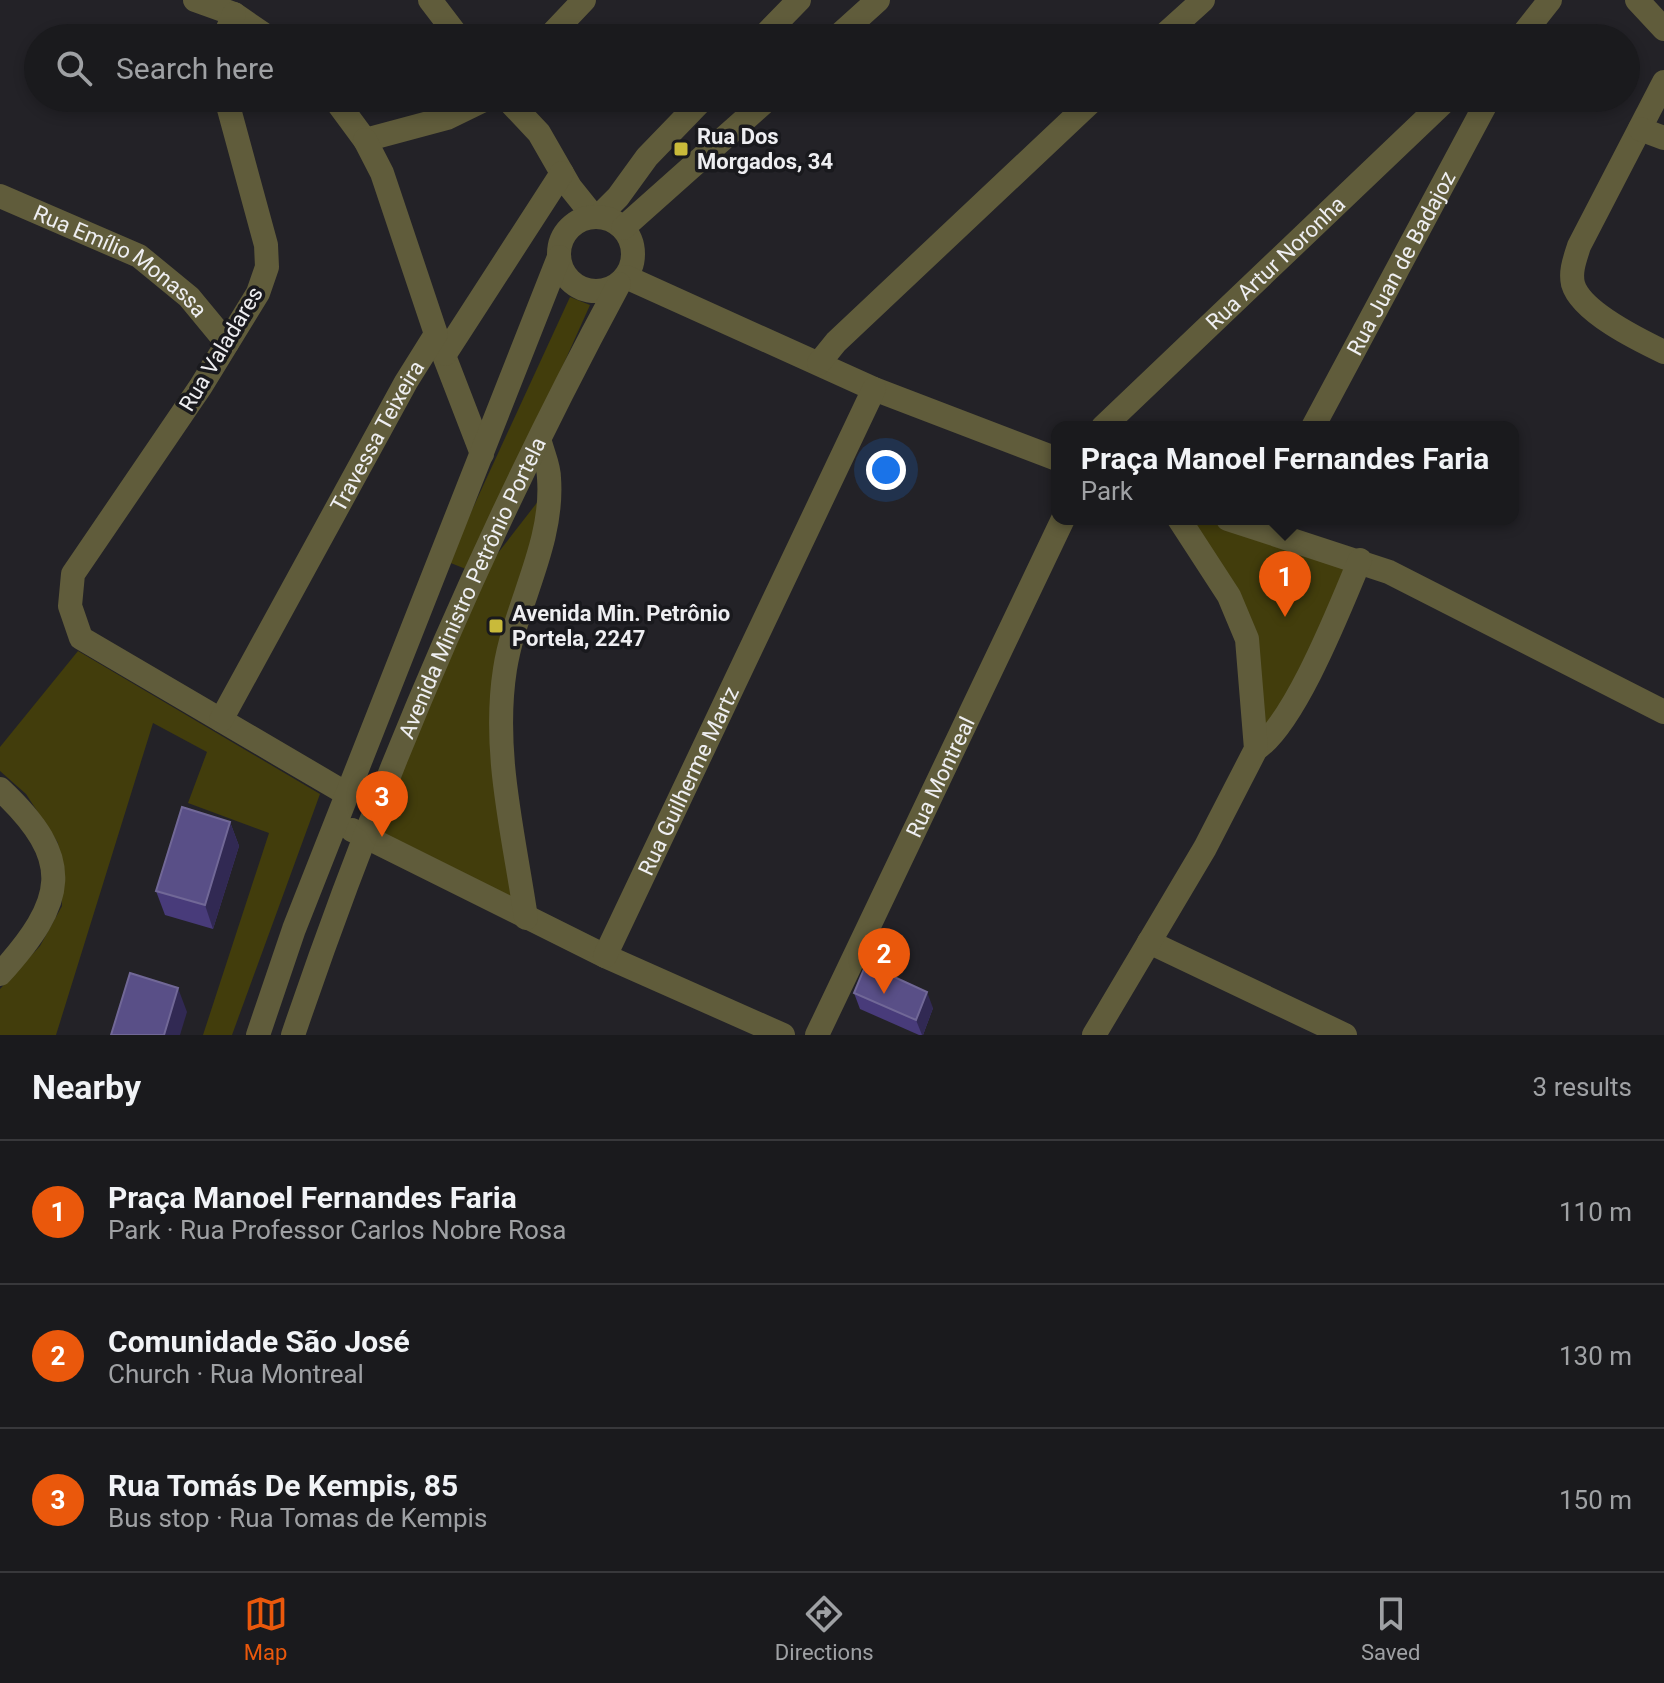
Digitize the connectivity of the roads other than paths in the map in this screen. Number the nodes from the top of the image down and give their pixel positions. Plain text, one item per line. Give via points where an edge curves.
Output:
1 (195, 0) edge
2 (430, 0) edge
3 (584, 0) edge
4 (799, 0) edge
5 (878, 0) edge
6 (1203, 0) edge
7 (1550, 0) edge
8 (1637, 0) edge
9 (234, 14) junction
10 (230, 24) edge
11 (249, 24) edge
12 (448, 24) edge
13 (561, 24) edge
14 (776, 24) edge
15 (851, 24) edge
16 (1176, 24) edge
17 (1529, 24) edge
18 (1664, 29) edge
19 (1664, 82) edge
20 (230, 112) edge
21 (344, 112) edge
22 (459, 112) edge
23 (519, 112) edge
24 (690, 112) edge
25 (753, 112) edge
26 (1080, 112) edge
27 (1433, 112) edge
28 (1482, 112) edge
29 (1640, 129) junction
30 (1664, 138) edge
31 (365, 140) junction
32 (566, 180) junction
33 (0, 196) edge
34 (596, 217) junction
35 (623, 228) junction
36 (568, 230) junction
37 (559, 257) junction
38 (626, 273) junction
39 (227, 343) junction
40 (440, 344) junction
41 (1664, 352) edge
42 (819, 363) junction
43 (874, 389) junction
44 (1109, 421) edge
45 (1316, 421) edge
46 (540, 442) junction
47 (482, 454) junction
48 (1051, 457) edge
49 (1060, 525) edge
50 (1183, 525) edge
51 (1263, 525) edge
52 (1360, 560) junction
53 (1664, 712) edge
54 (221, 720) junction
55 (1256, 749) junction
56 (0, 789) edge
57 (347, 794) junction
58 (336, 823) junction
59 (365, 837) junction
60 (526, 918) junction
61 (1149, 942) junction
62 (605, 956) junction
63 (0, 974) edge
64 (1333, 1032) edge
65 (258, 1035) edge
66 (293, 1035) edge
67 (783, 1035) edge
68 (817, 1035) edge
69 (1094, 1035) edge

1 - 9 street
2 - 12 street
3 - 13 street
4 - 14 street
5 - 15 street
6 - 16 street
7 - 17 street
8 - 18 street
9 - 10 street
9 - 11 street
19 - 29 street
20 - 39 street, Rua Valadares via 266,245 267,267 258,293
21 - 31 street, Travessa Teixeira
22 - 31 street
23 - 32 street via 539,133
24 - 34 street
25 - 35 street
26 - 42 street
27 - 44 street, Rua Artur Noronha
28 - 45 street, Rua Juan de Badajoz
29 - 30 street
29 - 41 street via 1572,269 1576,292 1623,331
31 - 40 street, Travessa Teixeira via 382,173
32 - 34 street
32 - 36 street
32 - 40 street
33 - 39 street, Rua Emílio Monassa via 139,256 189,297
34 - 35 street
34 - 36 street
35 - 38 street via 633,246
36 - 37 street
37 - 38 street via 566,276 581,288 598,291
37 - 47 street, Avenida Ministro Petrônio Portela
38 - 42 street via 656,292
38 - 46 street, Avenida Ministro Petrônio Portela
39 - 54 street, Rua Valadares via 73,574 70,606 81,638
40 - 47 street
40 - 54 street, Travessa Teixeira via 406,382
42 - 43 street
43 - 48 street
43 - 62 street, Rua Guilherme Martz
46 - 59 street, Avenida Ministro Petrônio Portela via 463,605
46 - 60 street via 550,476 548,505 505,667 499,741
47 - 57 street, Avenida Ministro Petrônio Portela
49 - 68 street, Rua Montreal
50 - 55 street via 1229,596 1247,639
51 - 52 street
52 - 53 street
52 - 55 street via 1299,691 1273,735
54 - 57 street
55 - 61 street
56 - 63 street via 50,851 54,881 50,905 31,940
57 - 58 street, Avenida Ministro Petrônio Portela
58 - 59 street
58 - 65 street, Avenida Ministro Petrônio Portela
59 - 60 street
59 - 66 street, Avenida Ministro Petrônio Portela
60 - 62 street
61 - 64 street
61 - 69 street
62 - 67 street

